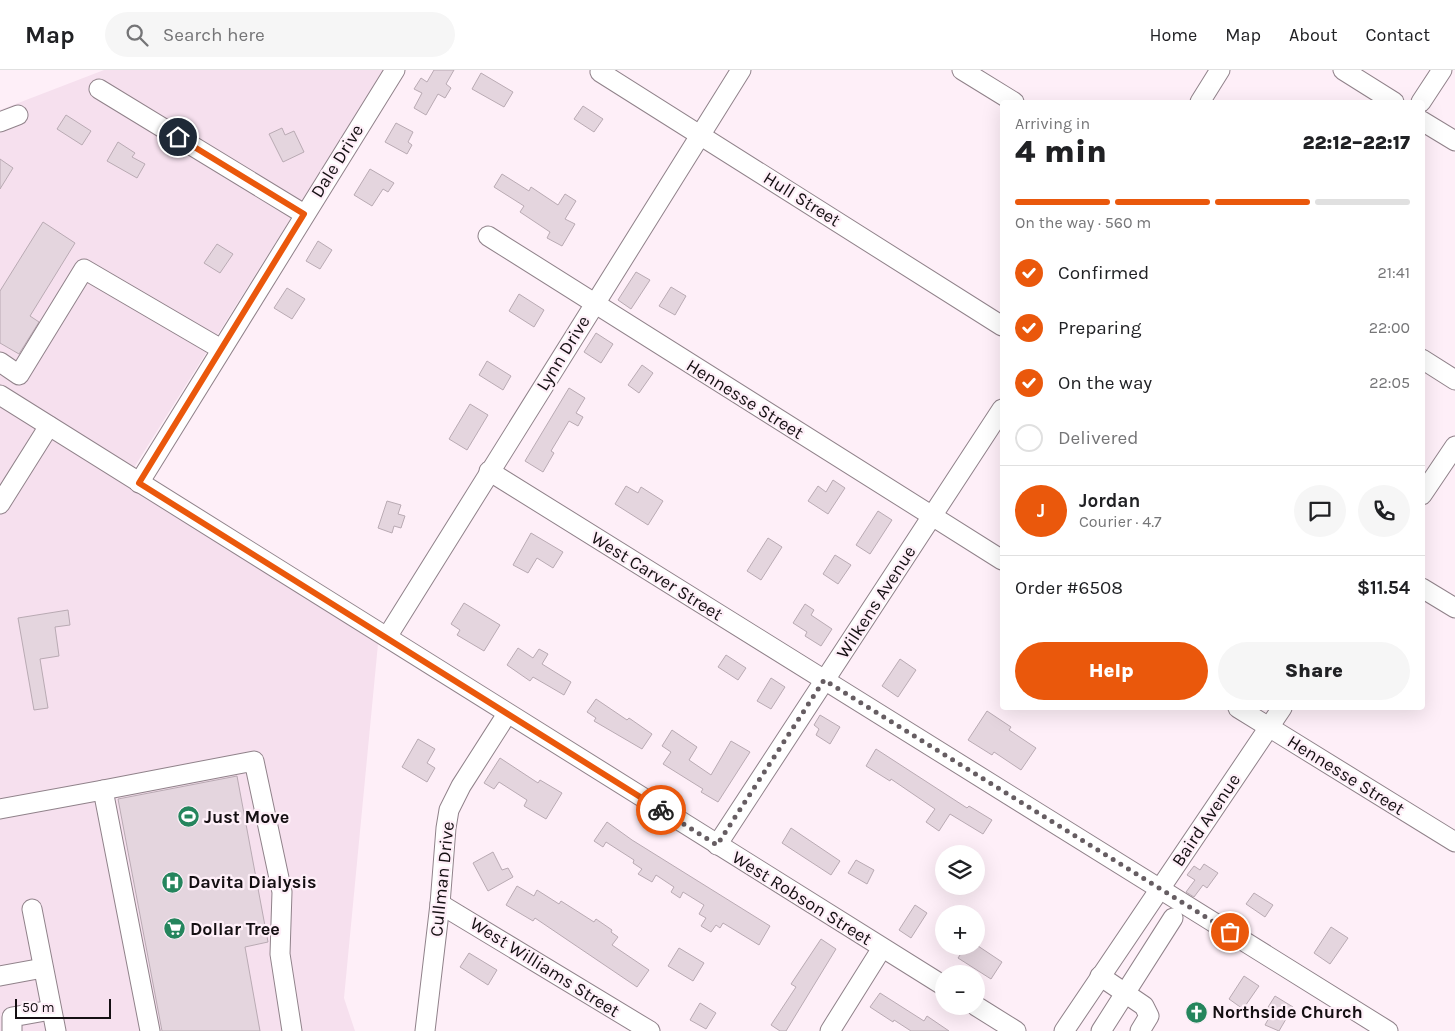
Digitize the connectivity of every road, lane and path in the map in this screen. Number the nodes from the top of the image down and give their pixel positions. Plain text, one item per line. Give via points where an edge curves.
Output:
1 (395, 70) edge
2 (741, 70) edge
3 (962, 70) edge
4 (1220, 70) edge
5 (1343, 70) edge
6 (1442, 70) edge
7 (600, 72) dead end
8 (99, 89) dead end
9 (1011, 100) edge
10 (1201, 100) edge
11 (1391, 100) edge
12 (1422, 100) edge
13 (18, 115) dead end
14 (0, 122) edge
15 (1425, 123) edge
16 (700, 135) junction
17 (1455, 141) edge
18 (304, 214) junction
19 (488, 236) dead end
20 (594, 303) junction
21 (1000, 325) edge
22 (221, 350) junction
23 (1425, 361) edge
24 (0, 362) edge
25 (19, 375) junction
26 (1455, 380) edge
27 (0, 396) edge
28 (1000, 413) edge
29 (49, 426) junction
30 (1455, 446) edge
31 (489, 472) junction
32 (139, 483) junction
33 (1425, 491) edge
34 (0, 504) edge
35 (932, 517) junction
36 (1000, 559) edge
37 (1425, 590) edge
38 (1455, 608) edge
39 (387, 637) junction
40 (824, 680) junction
41 (1241, 710) edge
42 (1281, 710) edge
43 (507, 714) junction
44 (1268, 727) junction
45 (103, 790) junction
46 (0, 808) edge
47 (1455, 842) edge
48 (717, 845) junction
49 (1160, 888) junction
50 (440, 904) junction
51 (32, 909) dead end
52 (1174, 918) dead end
53 (1131, 931) junction
54 (1155, 946) junction
55 (882, 948) junction
56 (43, 968) junction
57 (0, 976) edge
58 (1100, 976) junction
59 (935, 980) edge
60 (1125, 993) junction
61 (51, 1010) junction
62 (985, 1012) edge
63 (12, 1024) edge
64 (1147, 1026) edge
65 (56, 1031) edge
66 (150, 1031) edge
67 (292, 1031) edge
68 (425, 1031) edge
69 (650, 1031) edge
70 (830, 1031) edge
71 (1016, 1031) edge
72 (1064, 1031) edge
73 (1101, 1031) edge
74 (1388, 1031) edge

1 - 18 street, Dale Drive
2 - 16 street, Lynn Drive
3 - 9 street
4 - 10 street
5 - 11 street
6 - 12 street
7 - 16 street, Hull Street
8 - 18 street
13 - 14 street
15 - 17 street
16 - 20 street, Lynn Drive
16 - 21 street, Hull Street
18 - 22 street, Dale Drive
19 - 20 street, Hennesse Street
20 - 31 street, Lynn Drive
20 - 35 street, Hennesse Street
22 - 25 street via 84,269
22 - 32 street, Dale Drive
23 - 26 street
24 - 25 street
25 - 27 street
27 - 29 street, West Robson Street
28 - 35 street, Wilkens Avenue
29 - 32 street, West Robson Street
29 - 34 street
30 - 33 street
31 - 39 street, Lynn Drive
31 - 40 street, West Carver Street
32 - 39 street, West Robson Street
35 - 36 street, Hennesse Street
35 - 40 street, Wilkens Avenue
37 - 38 street
39 - 43 street, West Robson Street
40 - 48 street, Wilkens Avenue
40 - 49 street, West Carver Street
41 - 44 street, Hennesse Street
42 - 44 street, Baird Avenue
43 - 48 street, West Robson Street
43 - 50 street, Cullman Drive via 461,786 450,810
44 - 47 street, Hennesse Street
44 - 49 street, Baird Avenue
45 - 46 street
45 - 66 street
45 - 67 street via 254,761 282,892 280,954
48 - 55 street, West Robson Street
49 - 53 street, Baird Avenue
49 - 74 street, West Carver Street
50 - 68 street, Cullman Drive
50 - 69 street, West Williams Street
51 - 56 street
52 - 54 street
53 - 54 street
53 - 58 street, Baird Avenue
54 - 60 street
55 - 59 street, West Robson Street
55 - 70 street
56 - 57 street
56 - 61 street
58 - 60 street
58 - 72 street, Baird Avenue
60 - 64 street via 1144,1006
60 - 73 street
61 - 63 street
61 - 65 street
62 - 71 street

